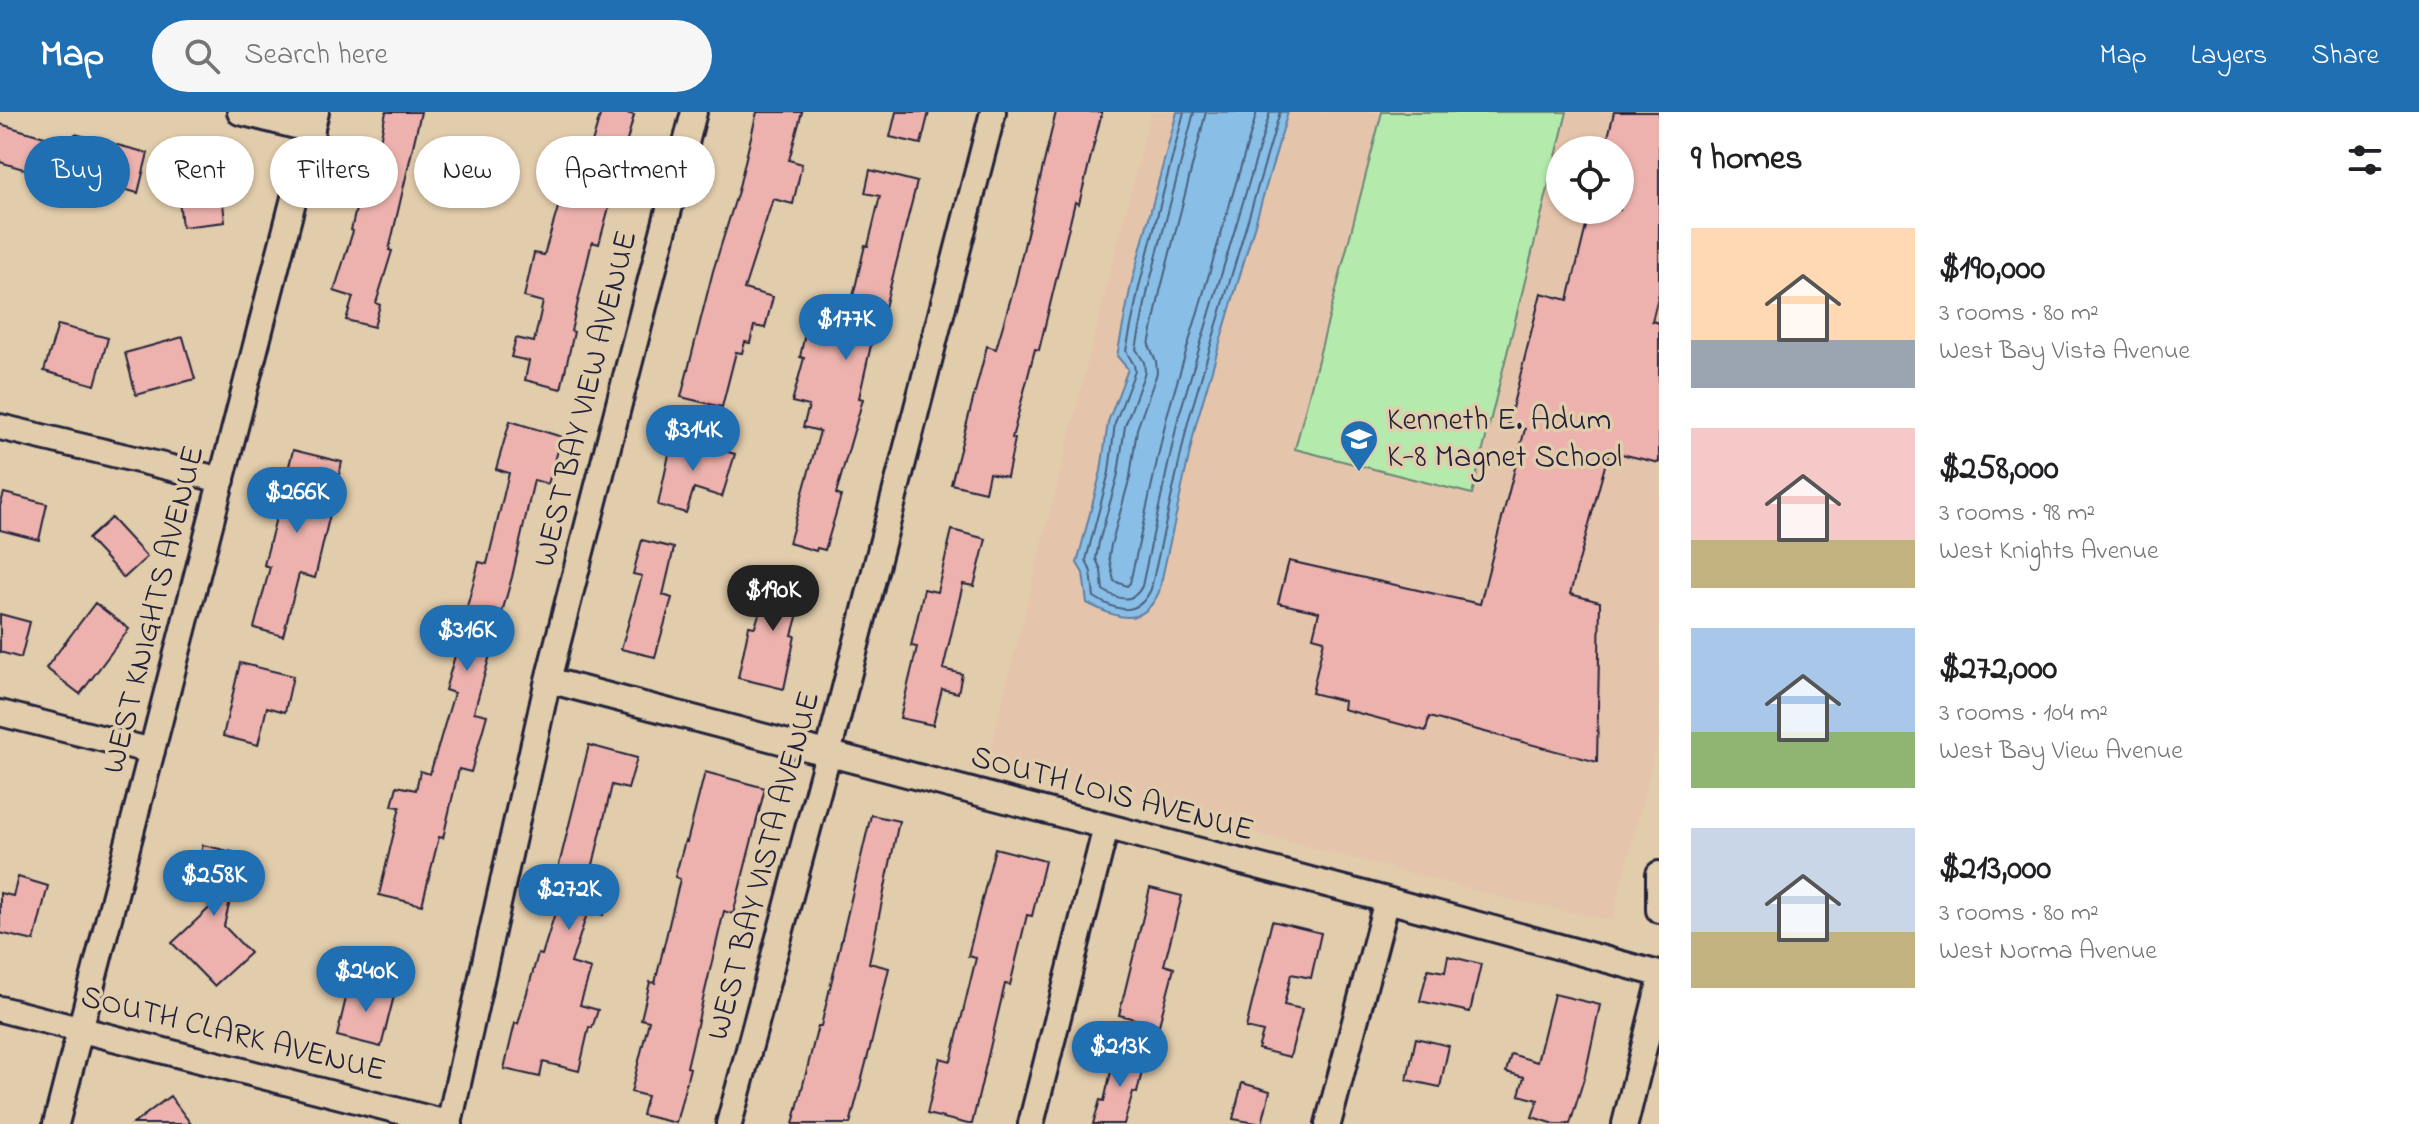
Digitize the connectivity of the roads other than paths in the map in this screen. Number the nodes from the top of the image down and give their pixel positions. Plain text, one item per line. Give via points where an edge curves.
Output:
1 (240, 112) edge
2 (694, 112) edge
3 (993, 112) edge
4 (314, 121) edge
5 (0, 427) edge
6 (222, 480) junction
7 (548, 680) junction
8 (0, 713) edge
9 (152, 751) junction
10 (828, 754) junction
11 (1106, 827) junction
12 (1659, 874) edge
13 (1387, 900) junction
14 (1659, 910) edge
15 (1659, 974) edge
16 (1659, 987) edge
17 (0, 1009) edge
18 (80, 1029) junction
19 (56, 1124) edge
20 (450, 1124) edge
21 (729, 1124) edge
22 (1031, 1124) edge
23 (1328, 1124) edge
24 (1625, 1124) edge

1 - 4 street
2 - 7 street, WEST BAY VIEW AVENUE
3 - 10 street, WEST BAY VISTA AVENUE
4 - 6 street, WEST KNIGHTS AVENUE
5 - 6 street
6 - 9 street, WEST KNIGHTS AVENUE
7 - 10 street, SOUTH LOIS AVENUE
7 - 20 street, WEST BAY VIEW AVENUE
8 - 9 street
9 - 18 street, WEST KNIGHTS AVENUE
10 - 11 street, SOUTH LOIS AVENUE
10 - 21 street, WEST BAY VISTA AVENUE
11 - 13 street, SOUTH LOIS AVENUE
11 - 22 street
12 - 14 street
13 - 15 street, SOUTH LOIS AVENUE
13 - 23 street
16 - 24 street
17 - 18 street, SOUTH CLARK AVENUE
18 - 19 street, WEST KNIGHTS AVENUE
18 - 20 street, SOUTH CLARK AVENUE

